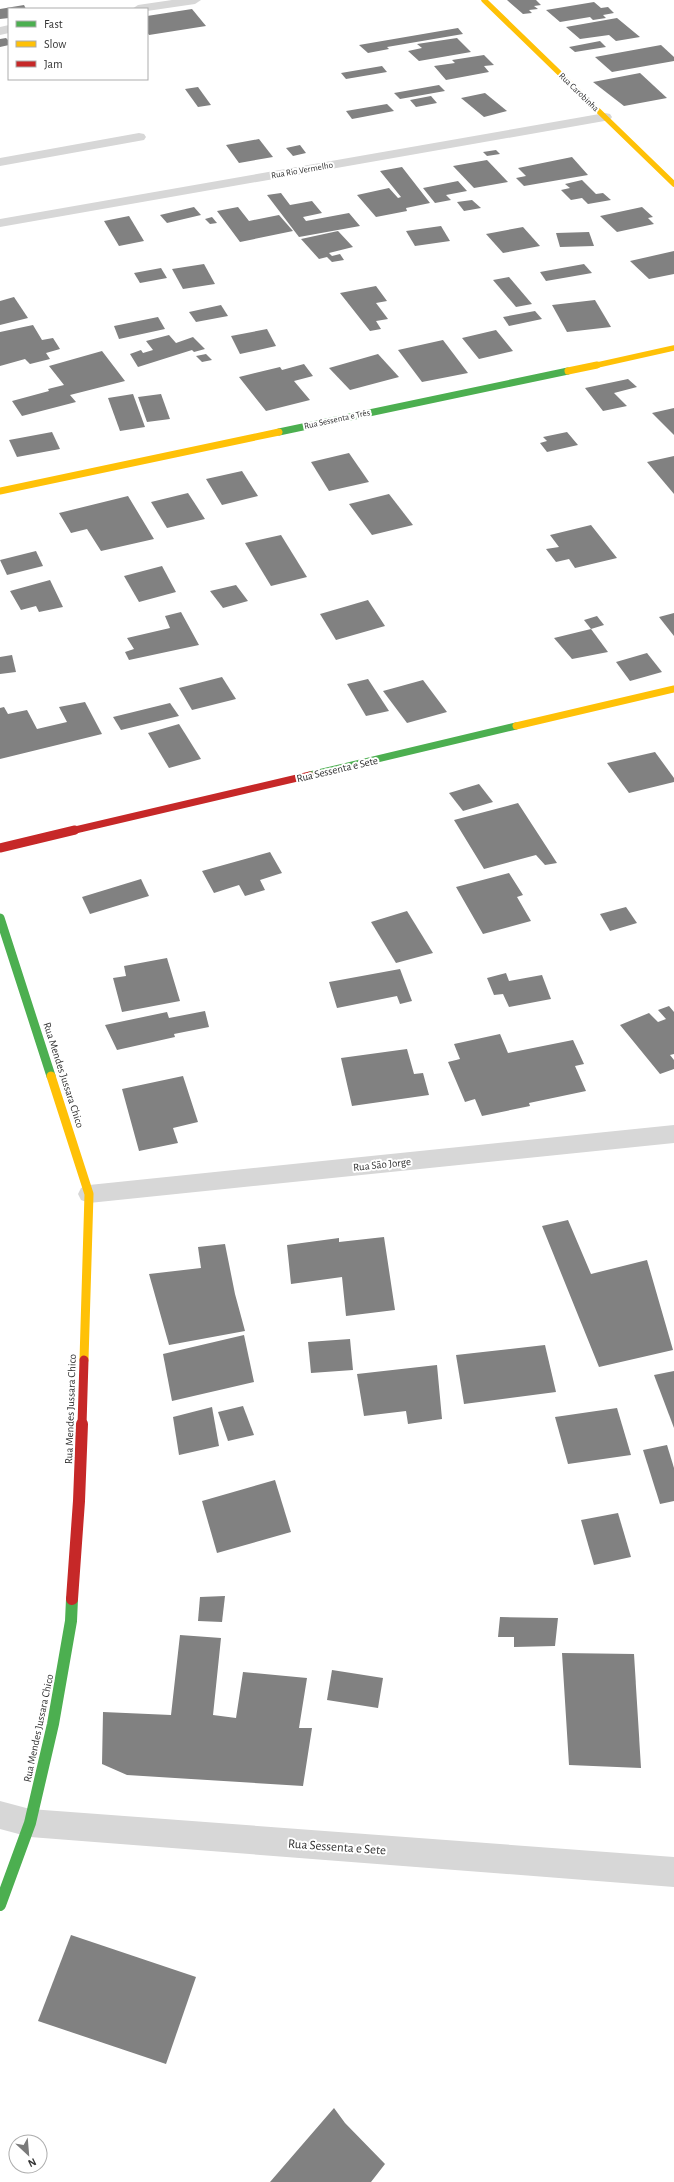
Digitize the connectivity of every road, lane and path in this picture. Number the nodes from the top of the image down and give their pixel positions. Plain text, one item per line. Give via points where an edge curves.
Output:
1 (196, 0) edge
2 (484, 0) edge
3 (144, 8) edge
4 (605, 117) junction
5 (139, 137) dead end
6 (0, 162) edge
7 (674, 184) edge
8 (0, 223) edge
9 (674, 348) edge
10 (0, 491) edge
11 (674, 689) edge
12 (0, 848) edge
13 (0, 918) edge
14 (674, 1134) edge
15 (89, 1194) junction
16 (0, 1815) edge
17 (30, 1823) junction
18 (674, 1872) edge
19 (0, 1905) edge

1 - 3 street
2 - 4 street, Rua Carobinha
4 - 7 street, Rua Carobinha
4 - 8 street, Rua Rio Vermelho
5 - 6 street
9 - 10 street, Rua Sessenta e Três
11 - 12 street, Rua Sessenta e Sete
13 - 15 street, Rua Mendes Jussara Chico
14 - 15 street, Rua São Jorge
15 - 17 street, Rua Mendes Jussara Chico via 79,1501 70,1621 53,1724
16 - 17 street, Rua Sessenta e Sete
17 - 18 street, Rua Sessenta e Sete
17 - 19 street, Rua Mendes Jussara Chico

